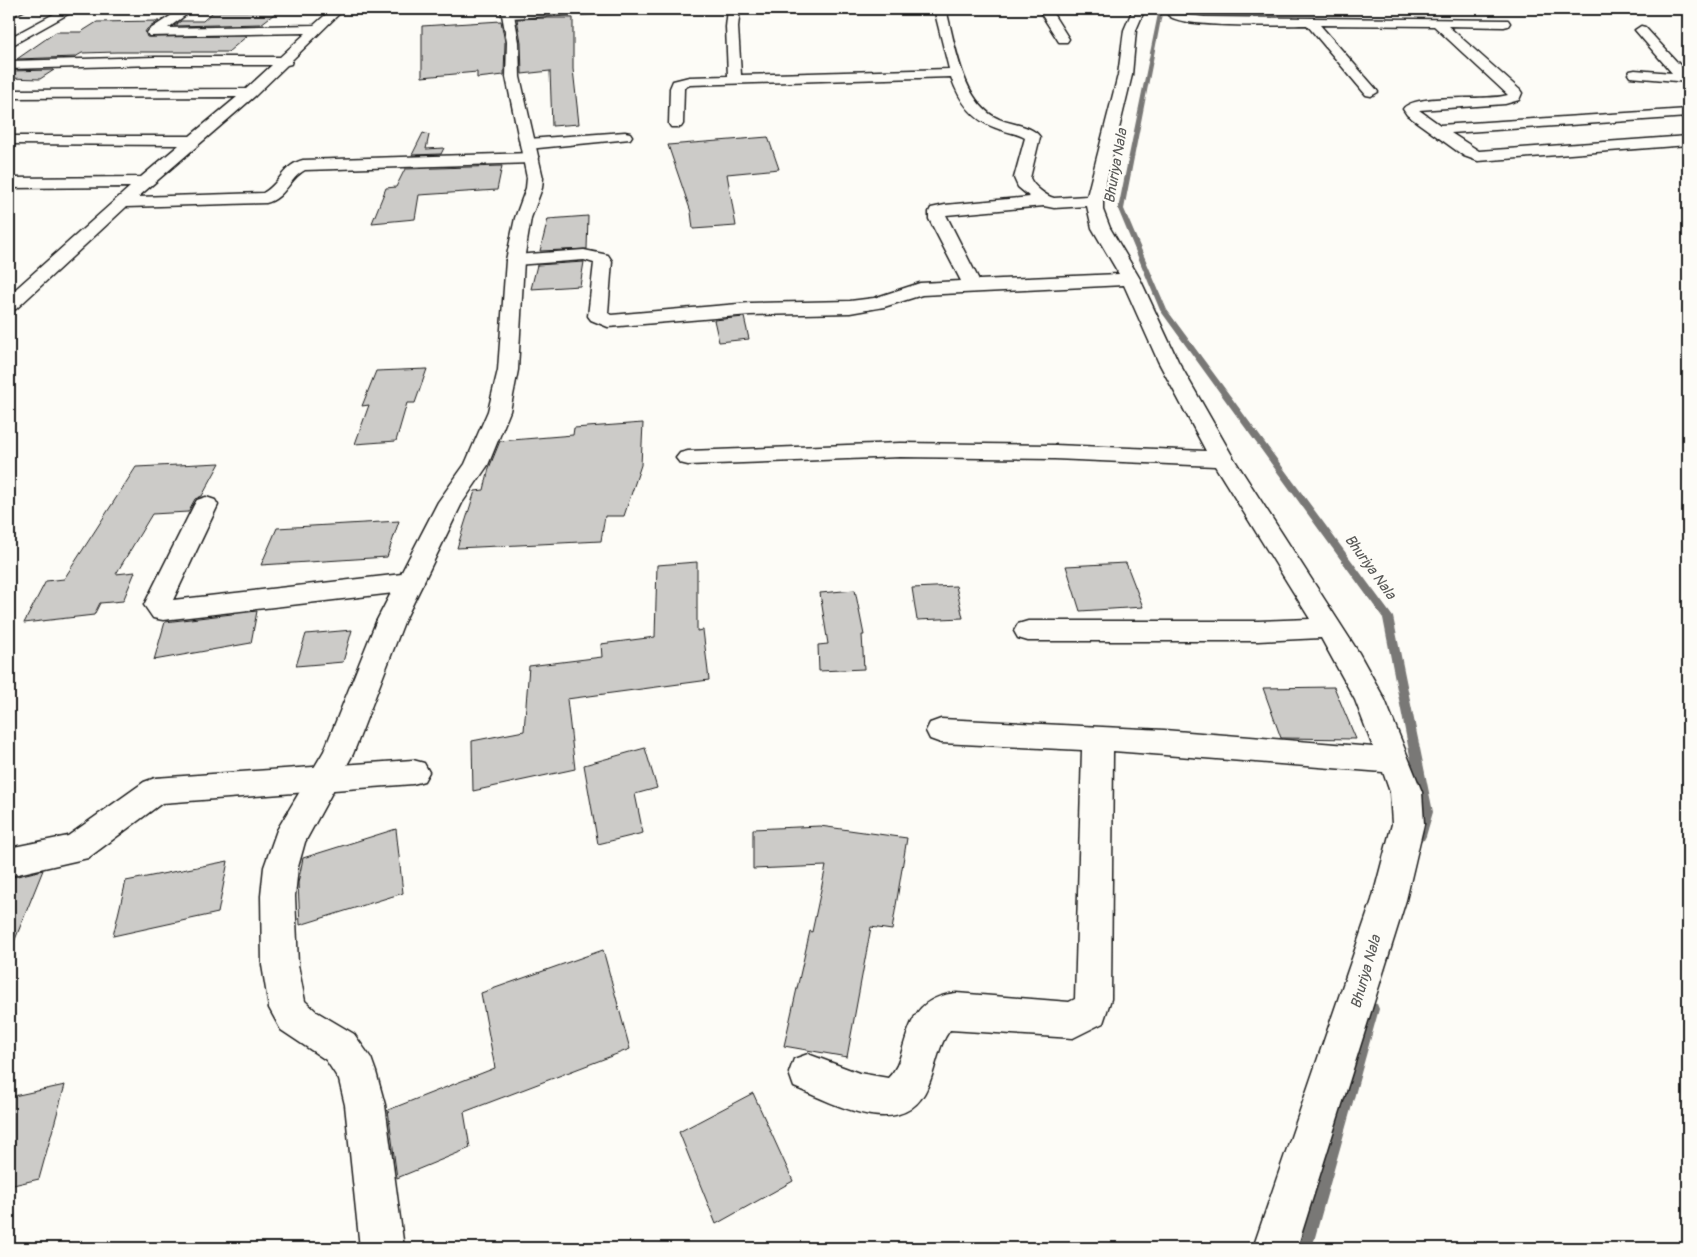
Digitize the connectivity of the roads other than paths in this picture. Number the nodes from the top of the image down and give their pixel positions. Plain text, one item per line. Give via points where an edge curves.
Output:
1 (20, 9) edge
2 (71, 9) edge
3 (188, 9) edge
4 (338, 9) edge
5 (624, 9) edge
6 (734, 9) edge
7 (940, 9) edge
8 (1044, 9) edge
9 (1139, 9) edge
10 (1176, 9) edge
11 (508, 12) edge
12 (9, 15) edge
13 (1310, 22) junction
14 (1436, 22) junction
15 (1504, 23) dead end
16 (316, 29) junction
17 (1640, 30) dead end
18 (155, 32) junction
19 (1063, 38) dead end
20 (144, 40) dead end
21 (9, 43) edge
22 (130, 50) dead end
23 (286, 60) junction
24 (115, 61) junction
25 (9, 65) edge
26 (956, 73) junction
27 (1635, 74) dead end
28 (1666, 76) junction
29 (1685, 77) edge
30 (735, 78) junction
31 (1372, 92) dead end
32 (1683, 92) dead end
33 (250, 93) junction
34 (9, 94) edge
35 (68, 94) junction
36 (1688, 113) edge
37 (676, 124) dead end
38 (1437, 130) junction
39 (625, 136) dead end
40 (9, 140) edge
41 (192, 141) junction
42 (1688, 141) edge
43 (530, 151) junction
44 (145, 182) junction
45 (9, 183) edge
46 (1094, 200) junction
47 (1044, 201) junction
48 (122, 202) junction
49 (515, 260) junction
50 (1130, 279) junction
51 (9, 282) edge
52 (32, 282) junction
53 (974, 286) junction
54 (9, 305) edge
55 (688, 458) dead end
56 (1222, 459) junction
57 (206, 505) dead end
58 (411, 582) junction
59 (1328, 628) junction
60 (1028, 631) dead end
61 (941, 730) dead end
62 (1098, 738) junction
63 (1394, 761) junction
64 (413, 772) dead end
65 (326, 778) junction
66 (9, 862) edge
67 (808, 1073) dead end
68 (382, 1248) edge
69 (1275, 1248) edge

1 - 12 street
2 - 21 street
3 - 18 street
4 - 16 street
5 - 11 street
6 - 30 street
7 - 26 street
8 - 19 street
9 - 46 street via 1130,30 1126,75
10 - 13 street via 1174,15 1188,20
11 - 43 street via 514,78
13 - 14 street
13 - 31 street
14 - 15 street
14 - 38 street via 1515,93 1514,97 1506,100 1419,105 1410,109
16 - 18 street
16 - 23 street
17 - 29 street
18 - 20 street
22 - 24 street
23 - 24 street
23 - 33 street
24 - 25 street
24 - 35 street
26 - 30 street
26 - 47 street via 978,112 990,121 1031,135 1022,183
27 - 28 street
28 - 29 street
28 - 32 street
30 - 37 street via 688,80 678,84
33 - 35 street
33 - 41 street
34 - 35 street
36 - 38 street
38 - 42 street via 1478,156
39 - 43 street
40 - 41 street
41 - 44 street
43 - 48 street via 303,165 296,167 276,193 266,198
43 - 49 street via 534,188 523,218
44 - 45 street
44 - 48 street
46 - 47 street
46 - 50 street via 1101,228
47 - 53 street via 938,212 938,219
48 - 52 street
49 - 53 street via 584,256 602,259 598,316 608,321 750,309 850,307 877,303 920,289
49 - 58 street via 508,370 499,411 488,442 450,502
50 - 53 street
50 - 56 street via 1168,360
51 - 52 street
52 - 54 street
55 - 56 street via 900,450
56 - 59 street
57 - 58 street via 158,606 163,611
58 - 65 street via 390,622
59 - 60 street
59 - 63 street via 1370,700
61 - 62 street
62 - 63 street
62 - 67 street via 1093,999 1090,1010 1073,1020 945,1012 932,1024 906,1088 890,1098 876,1097
63 - 69 street via 1406,792 1408,824 1389,900
64 - 65 street
65 - 66 street via 155,791 76,848
65 - 68 street via 289,840 281,867 278,896 282,986 294,1017 340,1047 357,1072 365,1104

